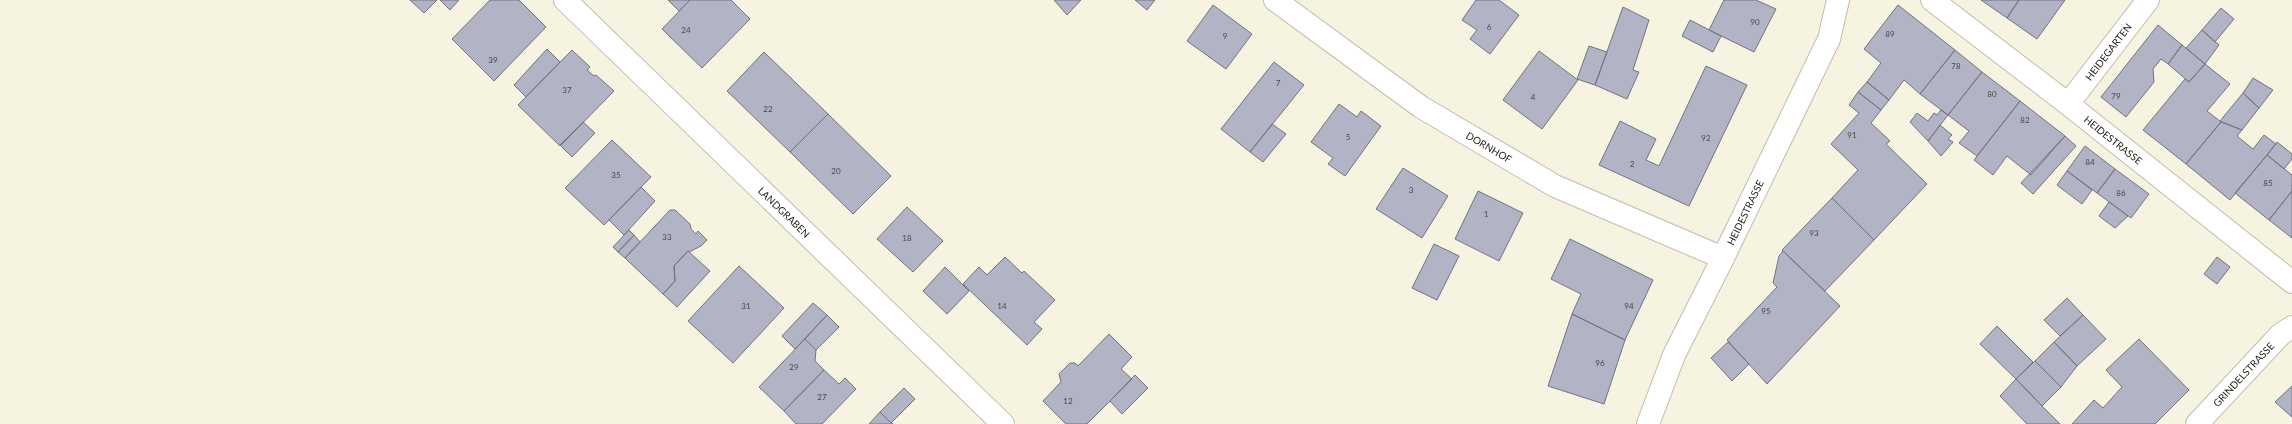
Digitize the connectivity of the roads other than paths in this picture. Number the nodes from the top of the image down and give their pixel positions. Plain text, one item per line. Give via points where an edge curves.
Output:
1 (565, 0) edge
2 (1274, 0) edge
3 (1838, 0) edge
4 (1932, 0) edge
5 (2148, 0) edge
6 (2068, 104) junction
7 (1724, 258) junction
8 (2292, 282) edge
9 (2292, 327) edge
10 (1003, 424) edge
11 (1648, 424) edge
12 (2197, 424) edge

1 - 10 street, LANDGRABEN
2 - 7 street, DORNHOF via 1421,107 1555,186
3 - 7 street, HEIDESTRASSE via 1829,39
4 - 6 street, HEIDESTRASSE
5 - 6 street, HEIDEGARTEN
6 - 8 street, HEIDESTRASSE
7 - 11 street, HEIDESTRASSE via 1674,355
9 - 12 street, GRINDELSTRASSE via 2281,334

